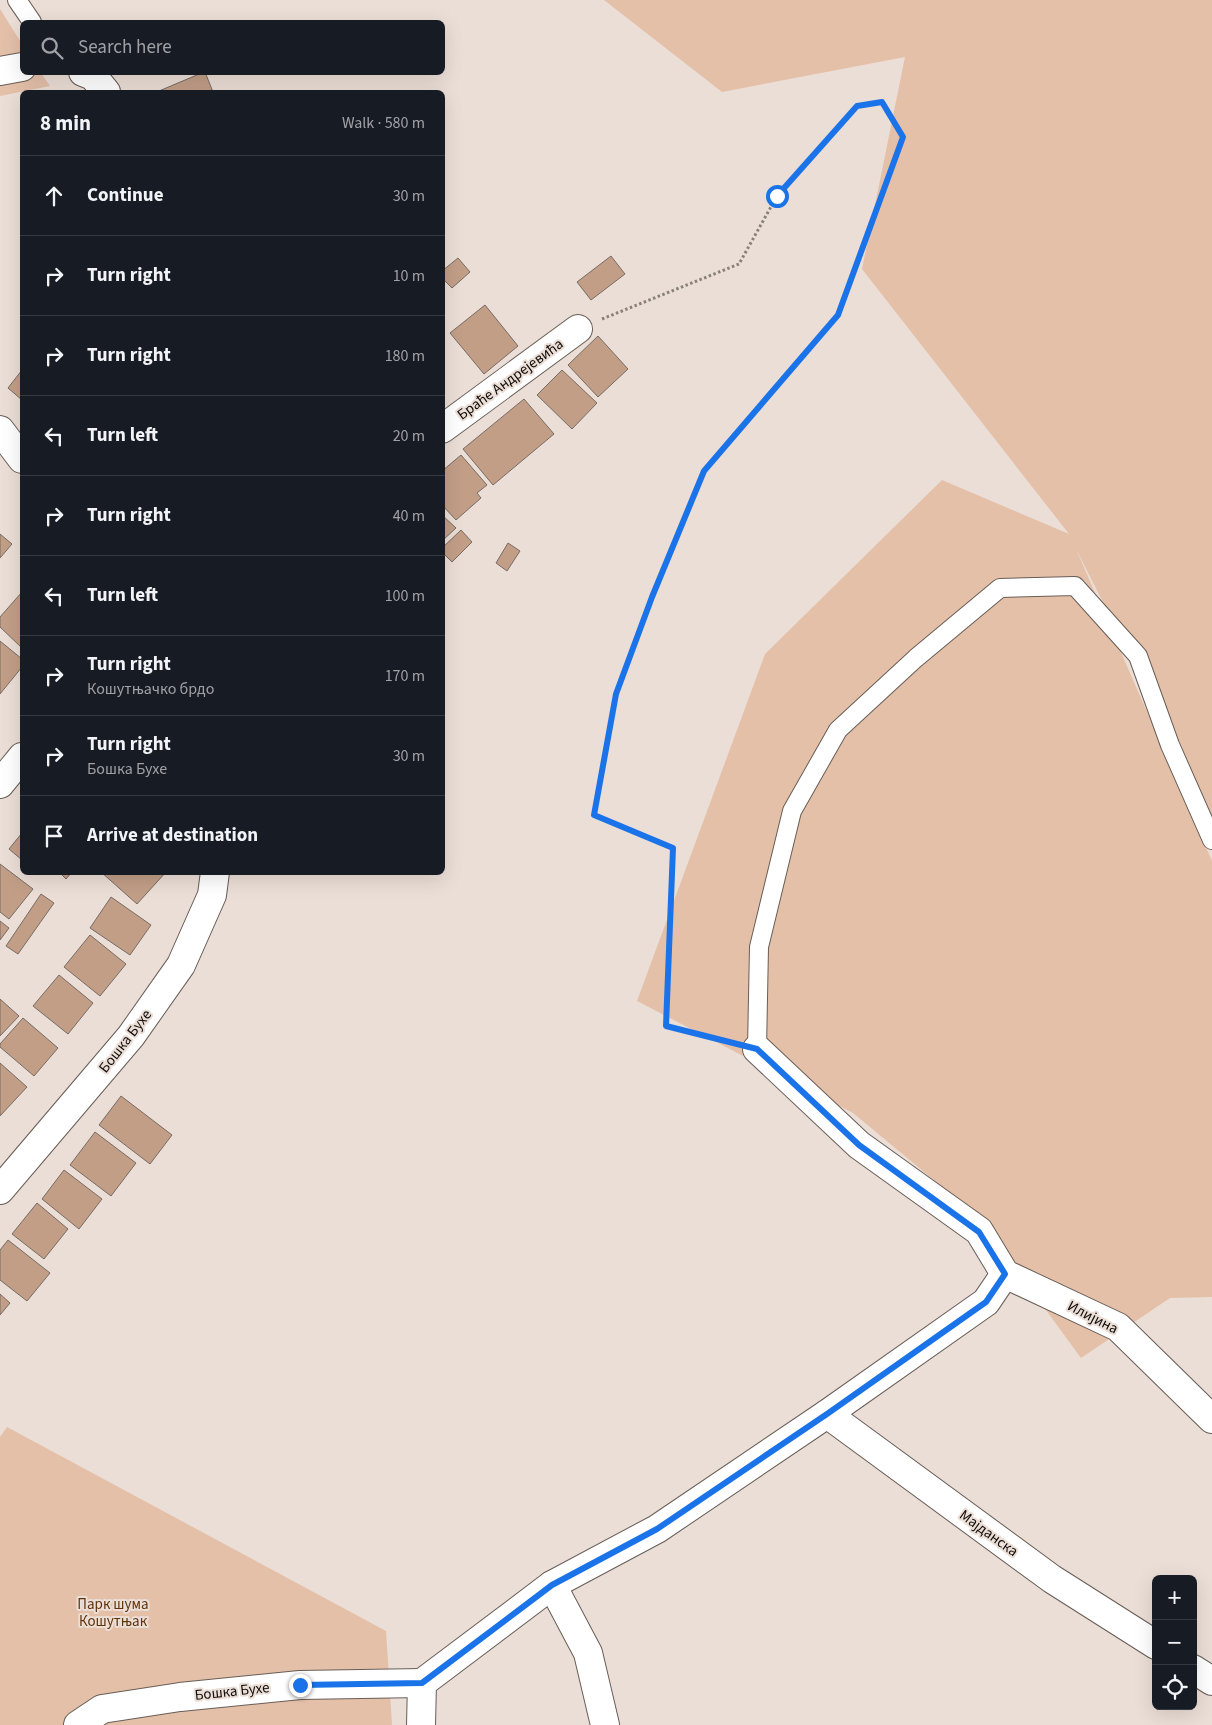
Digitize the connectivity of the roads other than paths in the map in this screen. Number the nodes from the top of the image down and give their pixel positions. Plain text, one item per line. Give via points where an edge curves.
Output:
1 (17, 0) edge
2 (31, 20) edge
3 (20, 67) edge
4 (0, 71) edge
5 (90, 75) edge
6 (104, 90) edge
7 (578, 329) road end
8 (445, 423) edge
9 (0, 430) edge
10 (20, 456) edge
11 (20, 759) edge
12 (0, 784) edge
13 (1212, 840) edge
14 (215, 875) edge
15 (757, 1049) joint
16 (0, 1190) edge
17 (1005, 1274) junction
18 (827, 1414) junction
19 (1212, 1419) edge
20 (552, 1585) junction
21 (1152, 1642) edge
22 (1197, 1672) edge
23 (1212, 1681) edge
24 (422, 1683) junction
25 (78, 1725) edge
26 (422, 1725) edge
27 (605, 1725) edge

1 - 2 lane
3 - 4 street
5 - 6 street
7 - 8 street, Браће Андрејевића
9 - 10 street
11 - 12 street
13 - 15 lane via 1170,745 1138,656 1075,586 1000,588 916,658 838,730 792,811 759,948
14 - 16 street, Бошка Бухе via 212,895 181,965 131,1036
15 - 17 street via 859,1145 979,1232
17 - 18 street via 986,1302
17 - 19 street, Илијина via 1118,1327
18 - 20 street via 657,1529
18 - 21 street, Мајданска via 1052,1579
20 - 24 street
20 - 27 street via 588,1653
22 - 23 street
24 - 25 street, Бошка Бухе via 300,1685 180,1697 102,1709
24 - 26 street

